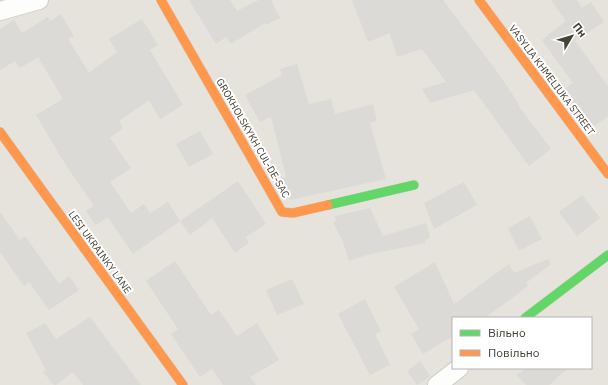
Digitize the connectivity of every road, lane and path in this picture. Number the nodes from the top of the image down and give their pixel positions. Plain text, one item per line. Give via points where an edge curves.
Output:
1 (39, 0) edge
2 (161, 0) edge
3 (479, 0) edge
4 (0, 11) edge
5 (0, 132) edge
6 (608, 174) edge
7 (414, 185) dead end
8 (608, 255) edge
9 (526, 317) edge
10 (458, 369) edge
11 (183, 385) edge
12 (436, 385) edge

1 - 4 street
2 - 7 street, GROKHOLSKYKH СUL-DE-SAC via 282,212 293,213
3 - 6 street, VASYLIA KHMELIUKA STREET
5 - 11 street, LESI UKRAINKY LANE
8 - 9 street
10 - 12 street

